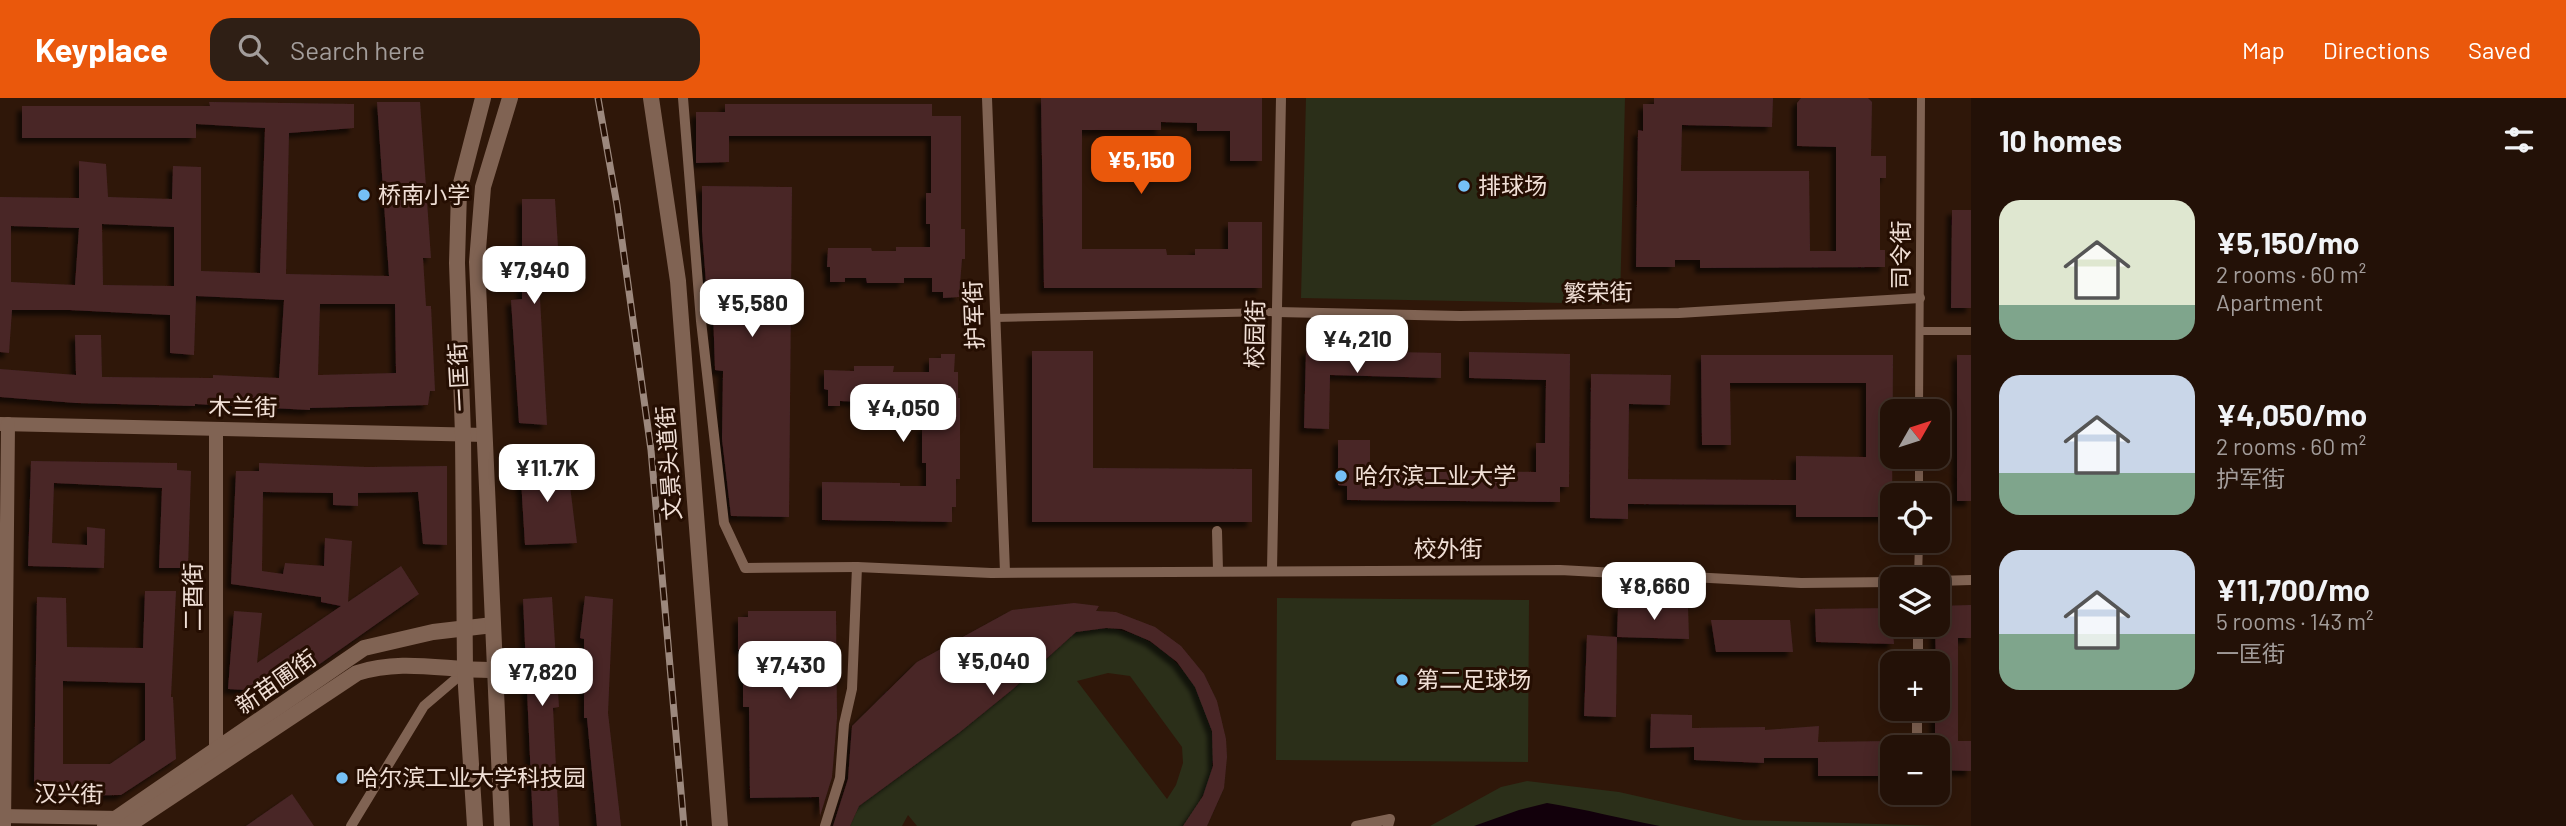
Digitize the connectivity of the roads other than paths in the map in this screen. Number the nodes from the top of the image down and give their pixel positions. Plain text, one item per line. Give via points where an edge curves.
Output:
1 (483, 98) edge
2 (510, 98) edge
3 (651, 98) edge
4 (683, 98) edge
5 (987, 98) edge
6 (1281, 98) edge
7 (1921, 98) edge
8 (1920, 298) junction
9 (1277, 312) junction
10 (995, 318) junction
11 (1920, 331) junction
12 (1971, 331) edge
13 (1919, 399) edge
14 (4, 424) edge
15 (216, 429) junction
16 (463, 435) junction
17 (485, 435) junction
18 (1217, 531) dead end
19 (857, 568) junction
20 (1218, 570) junction
21 (1272, 570) junction
22 (1005, 572) junction
23 (1971, 580) edge
24 (1950, 581) edge
25 (1880, 582) edge
26 (493, 625) junction
27 (465, 628) junction
28 (494, 670) junction
29 (465, 671) junction
30 (216, 758) junction
31 (3, 819) edge
32 (121, 822) edge
33 (1389, 823) edge
34 (351, 826) edge
35 (475, 826) edge
36 (502, 826) edge
37 (720, 826) edge
38 (824, 826) edge
39 (1356, 826) edge

1 - 16 main road, 一匡街 via 459,191
2 - 17 main road, 一匡街 via 483,187 477,262
3 - 37 main road, 文景头道街 via 678,281
4 - 19 street, 校外街 via 724,523 745,568
5 - 10 street, 护军街
6 - 9 street, 校园街
7 - 8 street, 司令街
8 - 9 street, 繁荣街 via 1679,313 1460,316
8 - 11 street, 司令街
9 - 10 street
9 - 21 street, 校园街
10 - 22 street, 护军街
11 - 12 street
11 - 13 street, 司令街
14 - 15 street, 木兰街
14 - 31 street
15 - 16 street, 木兰街
15 - 30 street, 二酉街
16 - 17 street, 木兰街
16 - 27 main road, 一匡街
17 - 26 main road, 一匡街
18 - 20 street
19 - 22 street, 校外街
19 - 38 street via 852,689 840,778
20 - 21 street, 校外街
20 - 22 street, 校外街
21 - 25 street, 校外街 via 1560,570 1801,583
23 - 24 street
26 - 27 main road, 新苗圃街
26 - 28 main road, 一匡街
27 - 29 main road, 一匡街
27 - 30 main road, 新苗圃街 via 365,648
28 - 29 main road, 新苗圃街
28 - 36 main road, 一匡街
29 - 30 main road, 新苗圃街 via 399,664 357,673
29 - 34 street via 424,706
29 - 35 main road, 一匡街
30 - 32 main road, 新苗圃街
31 - 32 street, 汉兴街
33 - 39 street

